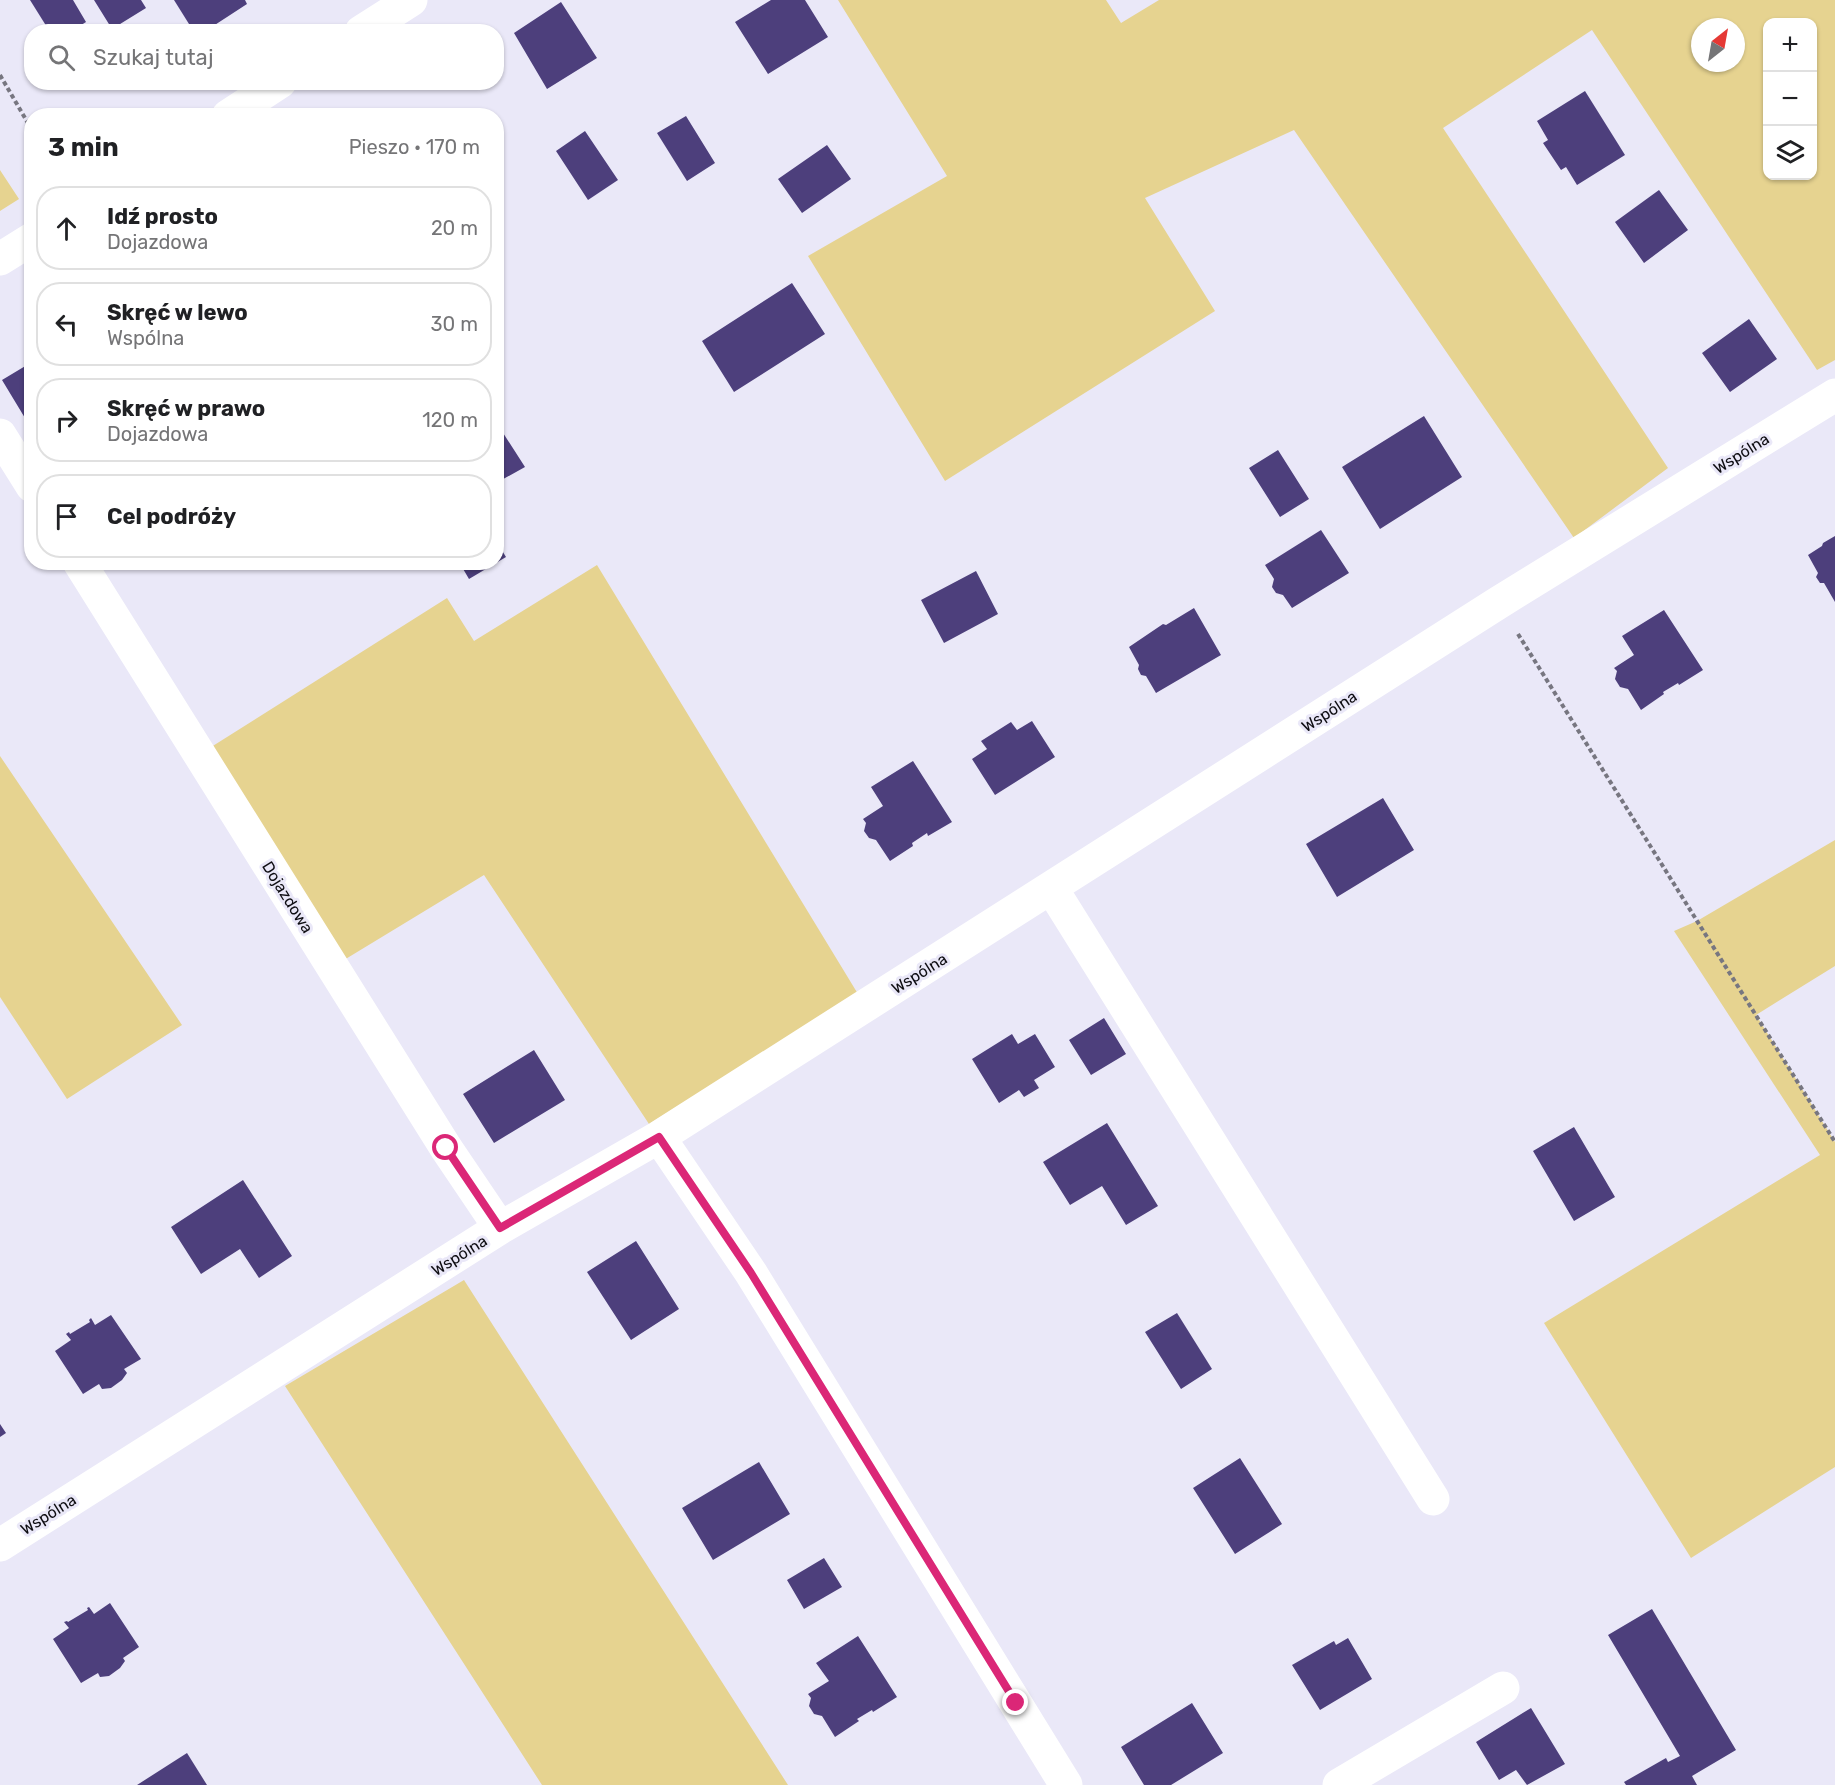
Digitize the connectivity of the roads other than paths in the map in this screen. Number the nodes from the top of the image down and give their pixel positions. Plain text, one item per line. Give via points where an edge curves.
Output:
1 (411, 0) edge
2 (374, 24) edge
3 (268, 90) edge
4 (240, 108) edge
5 (24, 244) edge
6 (0, 258) edge
7 (1835, 395) edge
8 (0, 435) edge
9 (24, 473) edge
10 (84, 570) edge
11 (1052, 889) junction
12 (659, 1137) junction
13 (500, 1228) junction
14 (1433, 1499) dead end
15 (0, 1545) edge
16 (1503, 1688) dead end
17 (1066, 1785) edge
18 (1338, 1785) edge

1 - 2 street
3 - 4 street
5 - 6 street
7 - 11 street, Wspólna via 1498,603
8 - 9 street
10 - 13 street, Dojazdowa
11 - 12 street, Wspólna
11 - 14 street
12 - 13 street, Wspólna
12 - 17 street via 751,1273
13 - 15 street, Wspólna
16 - 18 street

